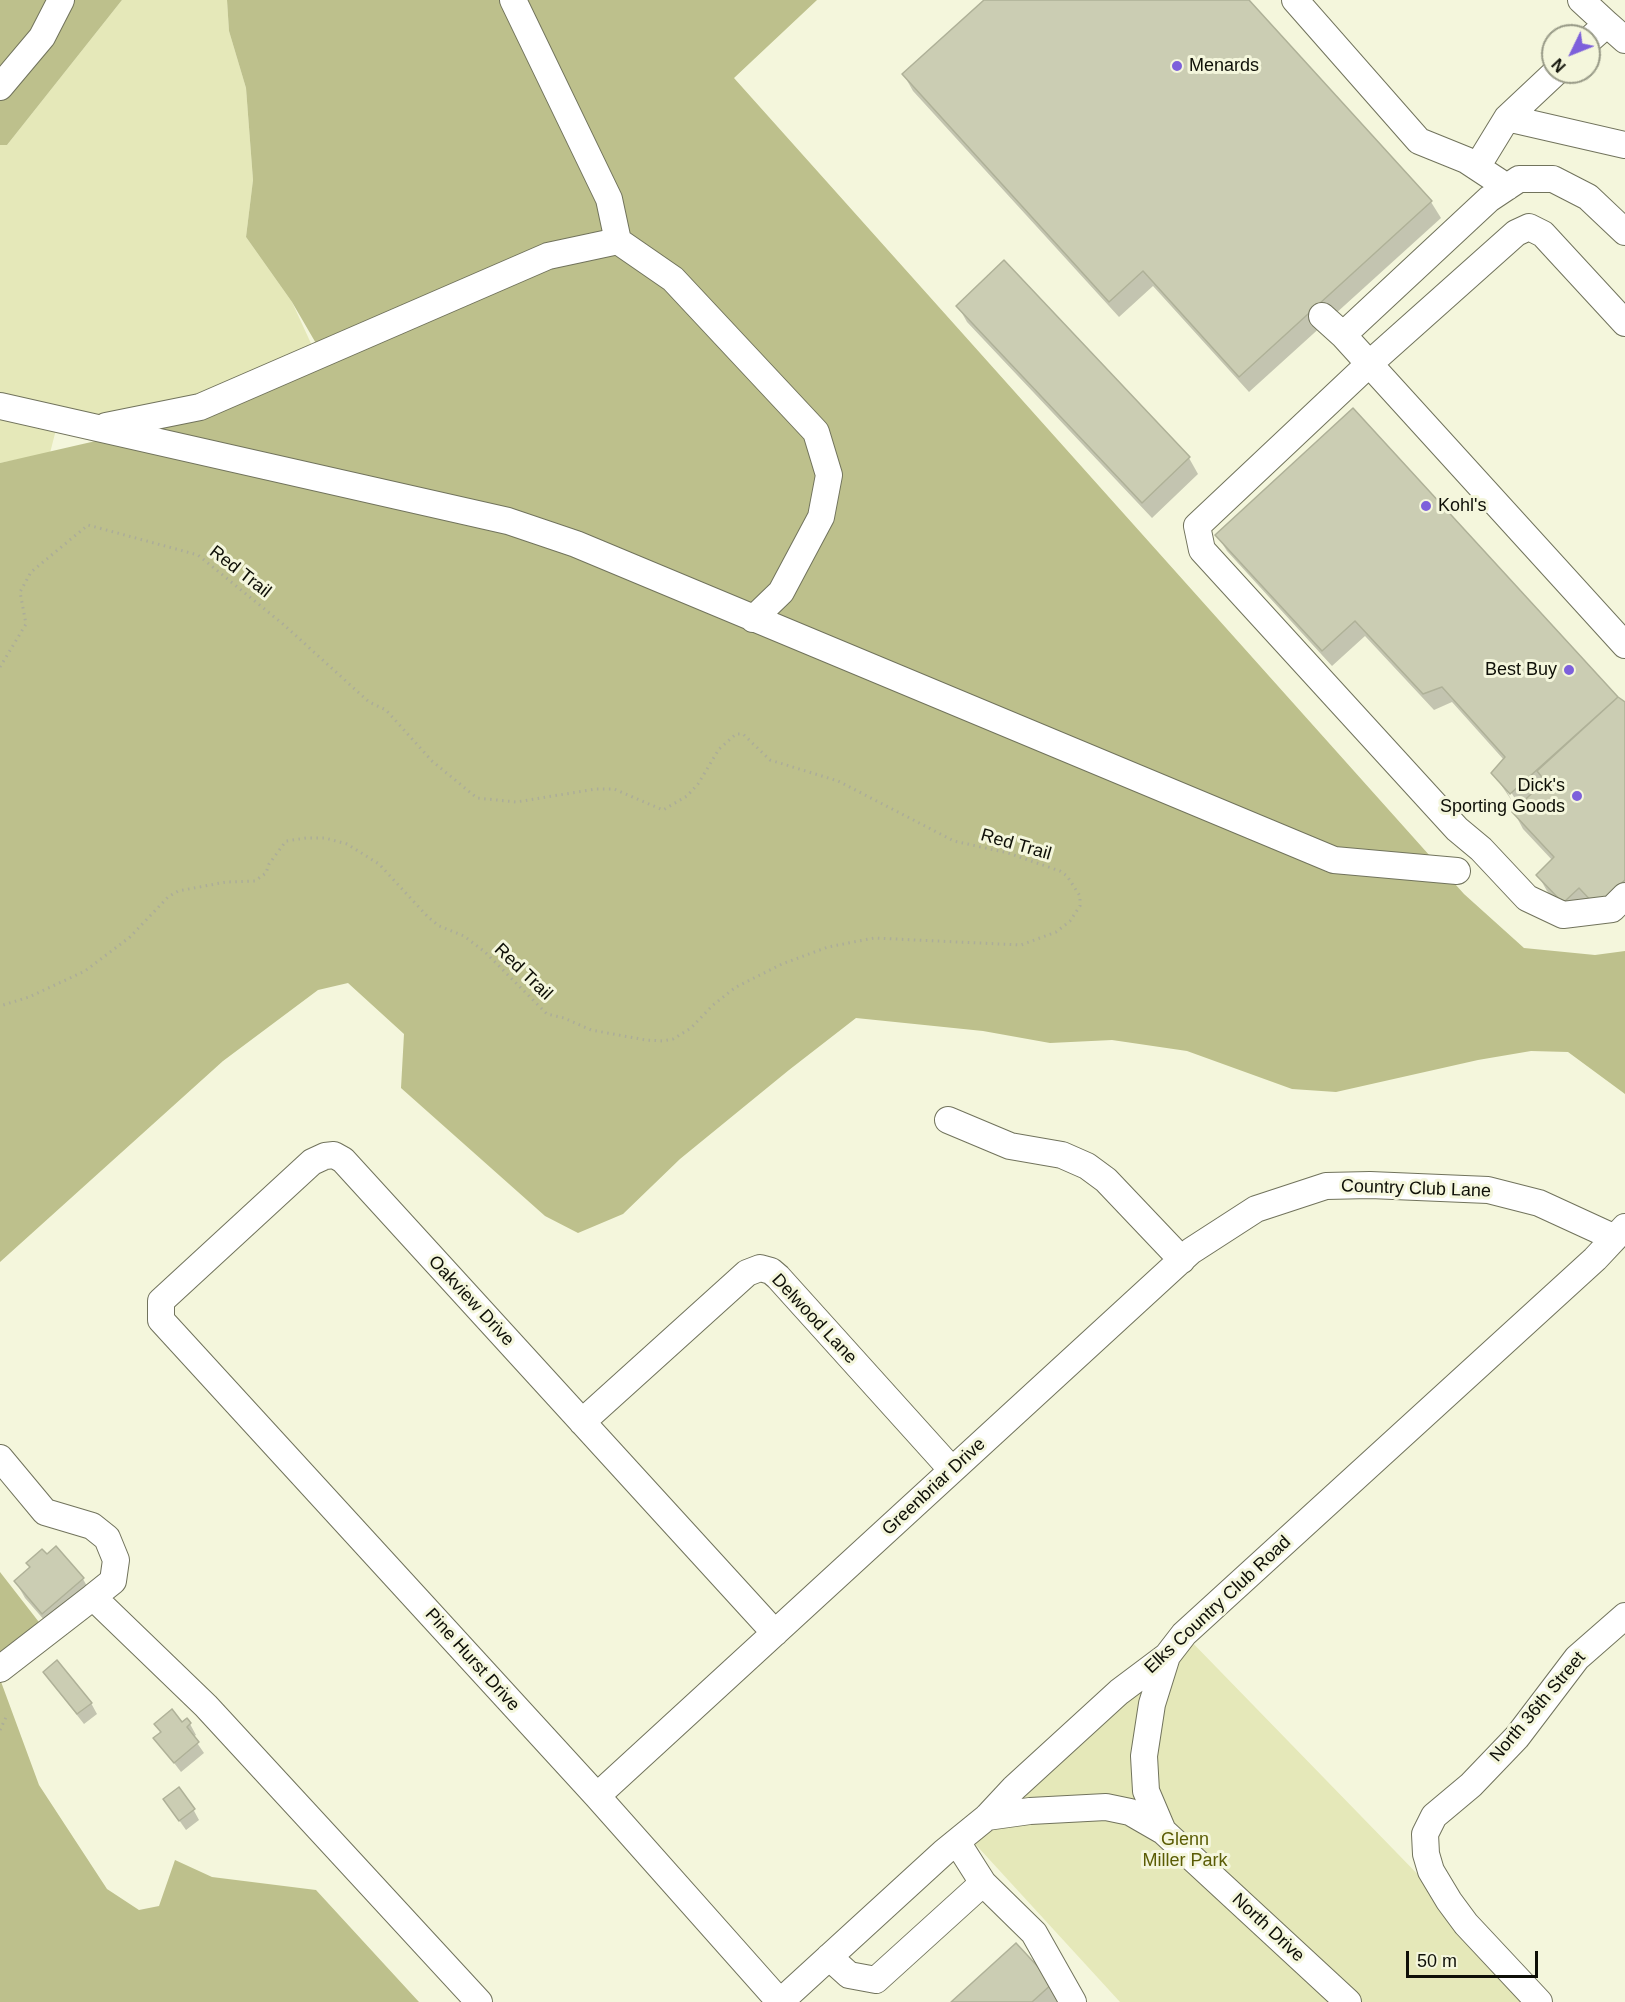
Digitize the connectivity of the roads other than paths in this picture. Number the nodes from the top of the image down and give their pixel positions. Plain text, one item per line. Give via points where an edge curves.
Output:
1 (61, 0) edge
2 (513, 0) edge
3 (1295, 0) edge
4 (1581, 0) edge
5 (1607, 35) edge
6 (1543, 84) edge
7 (0, 87) edge
8 (1508, 118) junction
9 (1625, 145) edge
10 (1477, 167) junction
11 (1507, 188) junction
12 (1621, 221) edge
13 (618, 241) junction
14 (1322, 316) dead end
15 (1625, 323) edge
16 (1343, 335) junction
17 (1368, 365) junction
18 (0, 406) edge
19 (97, 428) junction
20 (753, 619) junction
21 (1625, 645) edge
22 (1457, 871) dead end
23 (1625, 897) edge
24 (948, 1120) dead end
25 (1284, 1198) joint
26 (1619, 1232) edge
27 (1182, 1260) junction
28 (161, 1320) joint
29 (582, 1422) junction
30 (0, 1458) edge
31 (952, 1470) junction
32 (93, 1597) junction
33 (1625, 1616) edge
34 (775, 1633) junction
35 (1167, 1656) junction
36 (0, 1670) edge
37 (597, 1796) junction
38 (987, 1817) junction
39 (1163, 1830) junction
40 (957, 1842) junction
41 (983, 1883) junction
42 (829, 1958) junction
43 (479, 2002) edge
44 (780, 2002) edge
45 (1073, 2002) edge
46 (1348, 2002) edge
47 (1539, 2002) edge

1 - 7 street via 42,37
2 - 13 street via 609,199
3 - 10 street via 1419,141
4 - 5 street
6 - 8 street
8 - 9 street
8 - 10 street
10 - 11 street
11 - 12 street via 1519,179 1553,179 1588,197
11 - 16 street via 1489,199
13 - 19 street via 548,256 200,408
13 - 20 street via 673,279 816,432 829,475 821,517 781,592
14 - 16 street
15 - 17 street via 1543,234 1529,227 1516,232
16 - 17 street
17 - 21 street
17 - 23 street via 1197,526 1202,550 1457,828 1527,898 1563,915 1612,909
18 - 19 street
19 - 20 street via 508,521 576,544
20 - 22 street via 1334,860
24 - 27 street via 1010,1146 1062,1155 1087,1166 1106,1180
25 - 26 street, Country Club Lane via 1326,1186 1488,1190 1539,1203
25 - 27 street, Greenbriar Drive via 1231,1223
26 - 35 street, Elks Country Club Road via 1184,1634
27 - 31 street, Greenbriar Drive
28 - 29 street, Oakview Drive via 164,1296 319,1156 334,1155 343,1160
28 - 37 street, Pine Hurst Drive
29 - 31 street, Delwood Lane via 747,1273 760,1268 778,1277
29 - 34 street, Oakview Drive
30 - 32 street via 45,1512 92,1526 106,1538 116,1560 113,1581
31 - 34 street, Greenbriar Drive
32 - 36 street
32 - 43 street via 206,1706
33 - 47 street, North 36th Street via 1577,1658 1517,1737 1471,1785 1434,1816 1425,1834 1431,1871 1449,1901
34 - 37 street, Greenbriar Drive
35 - 38 street, Elks Country Club Road via 1119,1692
35 - 39 street, North Drive via 1152,1704 1144,1755 1146,1791
37 - 44 street, Pine Hurst Drive
38 - 39 street via 1106,1807 1130,1812
38 - 40 street, Elks Country Club Road
39 - 46 street, North Drive
40 - 41 street
40 - 42 street, Elks Country Club Road
41 - 42 street via 876,1980 849,1975
41 - 45 street via 1034,1933
42 - 44 street, Elks Country Club Road

